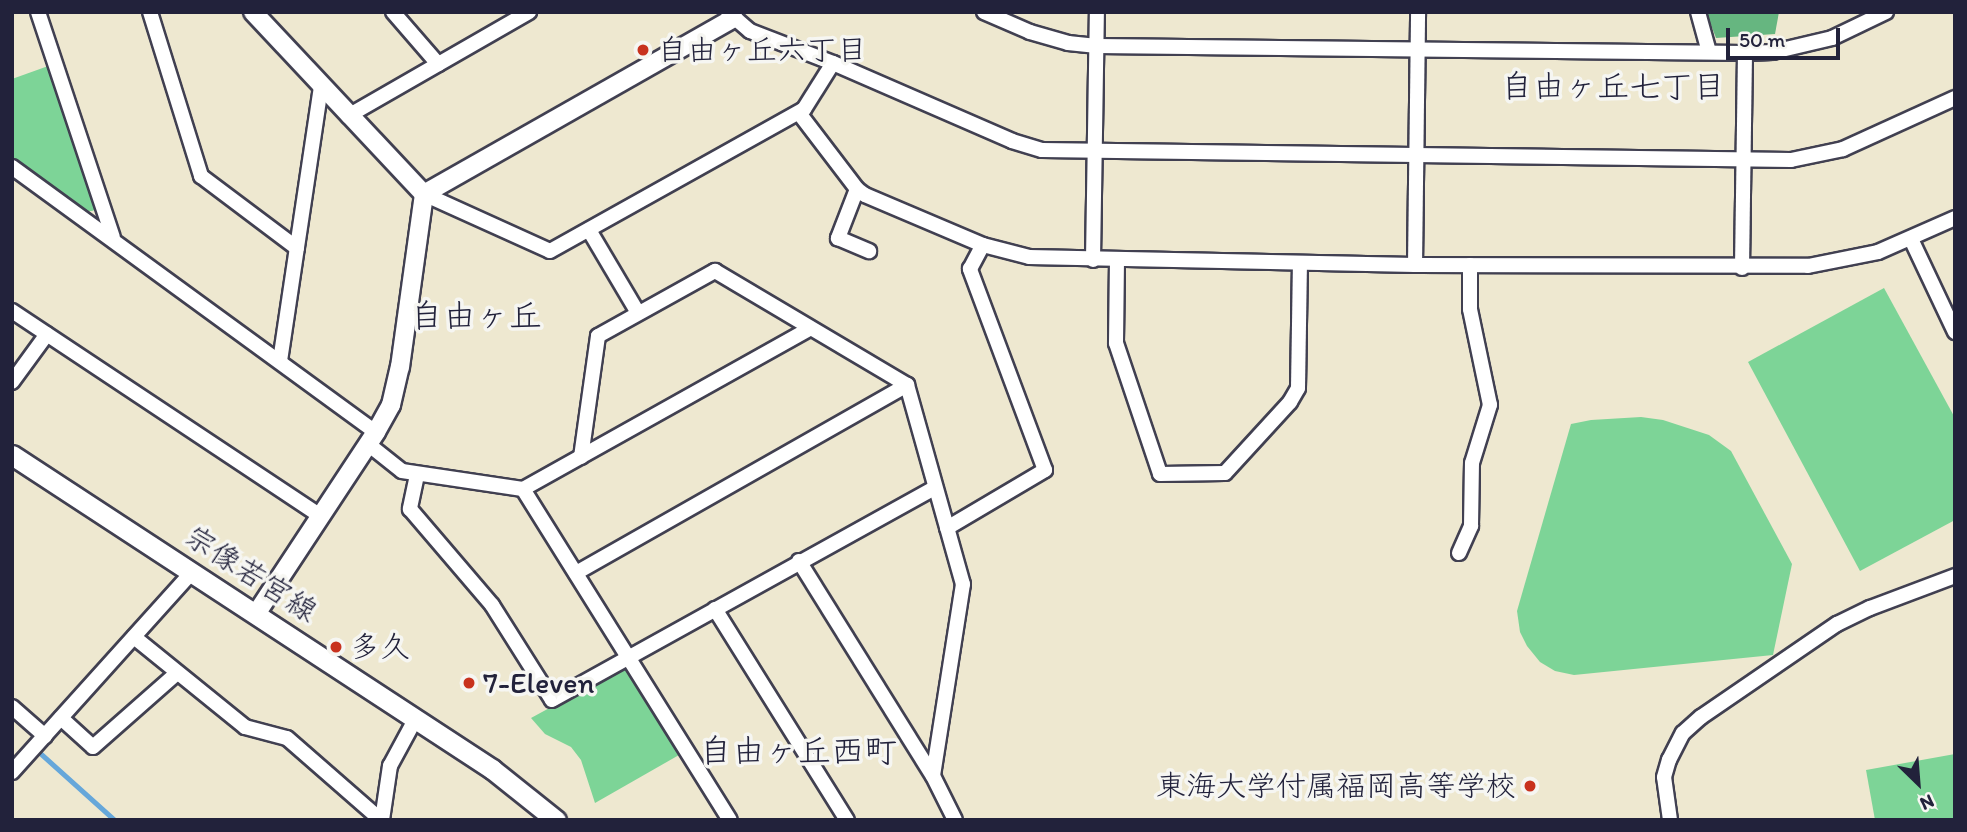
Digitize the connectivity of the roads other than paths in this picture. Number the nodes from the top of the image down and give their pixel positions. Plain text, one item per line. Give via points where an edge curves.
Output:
1 (38, 12) edge
2 (150, 12) edge
3 (253, 12) edge
4 (393, 12) edge
5 (529, 12) edge
6 (984, 12) edge
7 (1097, 12) edge
8 (1418, 12) edge
9 (1698, 12) edge
10 (1886, 12) edge
11 (733, 14) edge
12 (1097, 46) junction
13 (1418, 50) junction
14 (1709, 52) junction
15 (1745, 53) junction
16 (833, 63) junction
17 (438, 64) junction
18 (321, 87) junction
19 (1955, 98) edge
20 (799, 113) junction
21 (348, 116) junction
22 (1093, 152) junction
23 (1416, 156) junction
24 (1743, 161) junction
25 (12, 167) edge
26 (857, 189) junction
27 (424, 194) junction
28 (1955, 218) edge
29 (589, 230) junction
30 (113, 237) junction
31 (1911, 239) junction
32 (983, 245) junction
33 (297, 248) junction
34 (869, 251) dead end
35 (1093, 260) junction
36 (1117, 260) junction
37 (1300, 263) junction
38 (1415, 265) junction
39 (1470, 265) junction
40 (1742, 268) junction
41 (12, 311) edge
42 (638, 313) junction
43 (1954, 327) edge
44 (809, 329) junction
45 (47, 334) junction
46 (280, 361) junction
47 (12, 382) edge
48 (907, 385) junction
49 (372, 438) junction
50 (12, 455) edge
51 (581, 457) junction
52 (417, 475) junction
53 (935, 488) junction
54 (523, 489) junction
55 (321, 516) junction
56 (947, 528) junction
57 (1459, 553) dead end
58 (799, 561) junction
59 (193, 571) junction
60 (576, 573) junction
61 (1955, 576) edge
62 (715, 609) junction
63 (256, 614) junction
64 (134, 637) junction
65 (628, 658) junction
66 (177, 673) junction
67 (12, 708) edge
68 (61, 718) junction
69 (415, 718) junction
70 (45, 736) junction
71 (12, 772) edge
72 (933, 776) junction
73 (382, 820) edge
74 (556, 820) edge
75 (730, 820) edge
76 (847, 820) edge
77 (955, 820) edge
78 (1670, 820) edge

1 - 30 street
2 - 33 street via 201,176
3 - 18 street
4 - 17 street
5 - 17 street
6 - 12 street via 1030,32
7 - 12 street
8 - 13 street
9 - 14 street
10 - 15 street via 1832,38 1773,52
11 - 16 street via 750,31
11 - 27 street
12 - 13 street
12 - 22 street
13 - 14 street
13 - 23 street
14 - 15 street
15 - 24 street
16 - 20 street
16 - 22 street via 1013,141 1042,150
17 - 21 street
18 - 21 street
18 - 33 street
19 - 24 street via 1822,156
20 - 26 street
20 - 29 street
21 - 27 street
22 - 23 street
22 - 35 street
23 - 24 street
23 - 38 street
24 - 40 street
25 - 30 street
26 - 32 street
26 - 34 street via 838,238
27 - 29 street via 550,251
27 - 49 street via 396,389
28 - 31 street
29 - 42 street
30 - 46 street
31 - 40 street via 1843,261 1808,267
31 - 43 street
32 - 35 street via 1029,257
32 - 56 street via 970,269 1045,470
33 - 46 street
35 - 36 street
36 - 37 street
36 - 37 street via 1116,343 1160,474 1225,474 1290,402 1298,388
37 - 38 street
38 - 39 street
39 - 40 street
39 - 57 street via 1470,309 1490,405 1472,463 1471,526
41 - 45 street
42 - 44 street via 715,271
42 - 51 street via 598,336
44 - 48 street
44 - 51 street
45 - 47 street
45 - 55 street
46 - 49 street
48 - 53 street
48 - 60 street
49 - 52 street via 402,471
49 - 55 street
50 - 59 main road, 宗像若宮線
51 - 54 street
52 - 54 street
52 - 65 street via 410,509 492,605 552,700
53 - 56 street
53 - 58 street
54 - 60 street
55 - 63 street
56 - 72 street via 963,584
58 - 62 street
58 - 72 street
59 - 63 main road, 宗像若宮線
59 - 64 street
60 - 65 street
61 - 78 street via 1837,624 1701,717 1683,733 1668,760 1664,777
62 - 65 street
62 - 76 street
63 - 69 main road, 宗像若宮線
64 - 66 street
64 - 68 street
65 - 75 street
66 - 68 street via 93,747
66 - 73 street via 246,727 288,738
67 - 70 street
68 - 70 street
69 - 73 street via 390,766
69 - 74 main road, 宗像若宮線 via 492,769
70 - 71 street
72 - 77 street

